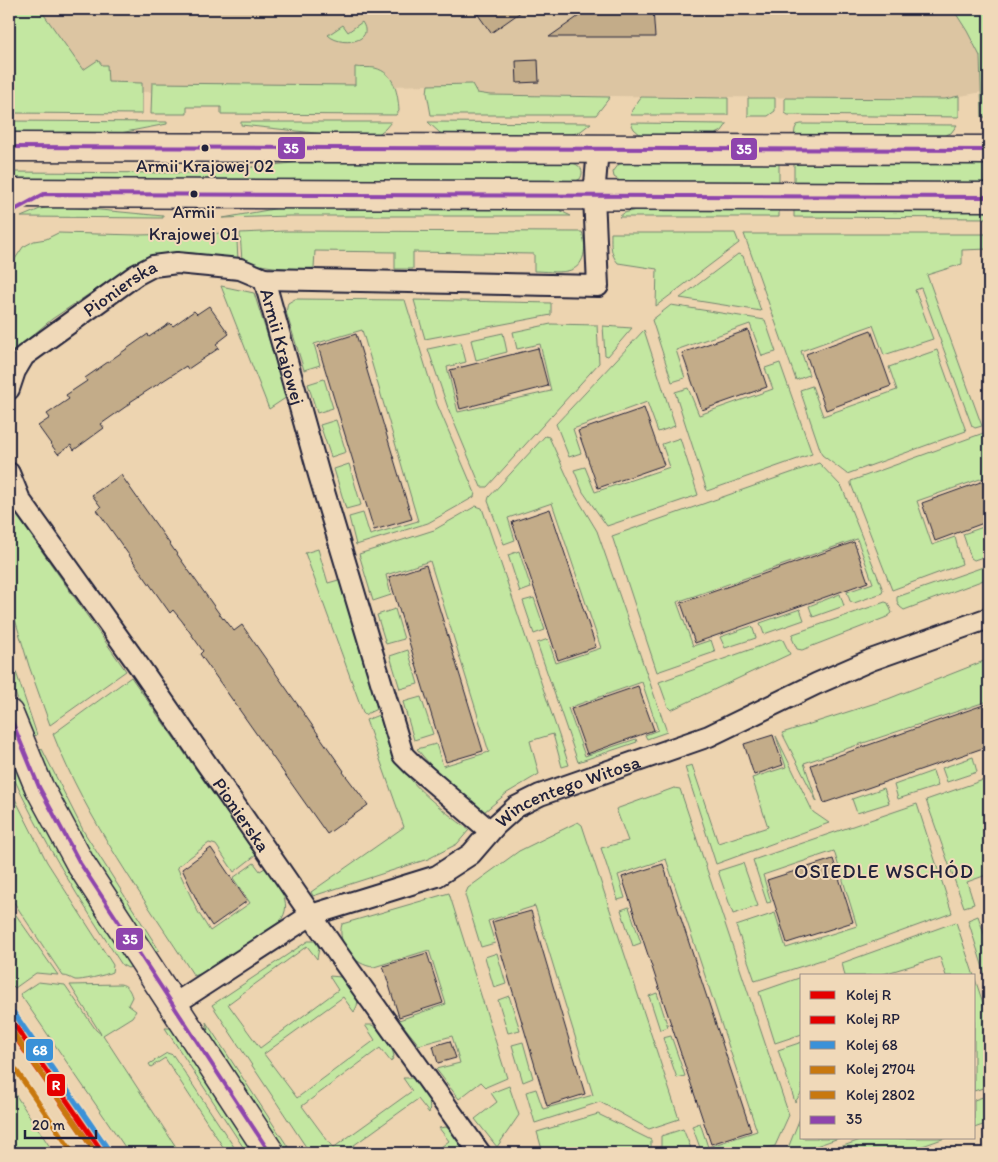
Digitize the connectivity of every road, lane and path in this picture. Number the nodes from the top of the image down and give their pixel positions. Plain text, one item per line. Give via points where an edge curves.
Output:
1 (9, 146) edge
2 (598, 149) junction
3 (989, 150) edge
4 (9, 193) edge
5 (44, 194) junction
6 (594, 196) junction
7 (989, 197) edge
8 (9, 213) edge
9 (264, 279) junction
10 (9, 389) edge
11 (9, 473) edge
12 (989, 618) edge
13 (9, 714) edge
14 (490, 831) junction
15 (311, 915) junction
16 (173, 1005) junction
17 (270, 1153) edge
18 (480, 1153) edge

1 - 2 street
2 - 3 street
2 - 6 street, Armii Krajowej
4 - 5 street
5 - 6 street
5 - 8 street
6 - 7 street
6 - 9 street, Armii Krajowej via 598,286
9 - 10 street, Pionierska via 240,269 215,265 177,263 154,266 136,275 24,356 14,371
9 - 14 street, Armii Krajowej via 403,755
11 - 15 street, Pionierska via 20,500
12 - 14 street, Wincentego Witosa via 872,660 709,736 540,795 516,808
13 - 16 street via 39,788 76,856
14 - 15 street, Wincentego Witosa via 470,854 437,876
15 - 16 street, Wincentego Witosa
15 - 18 street, Pionierska
16 - 17 street

